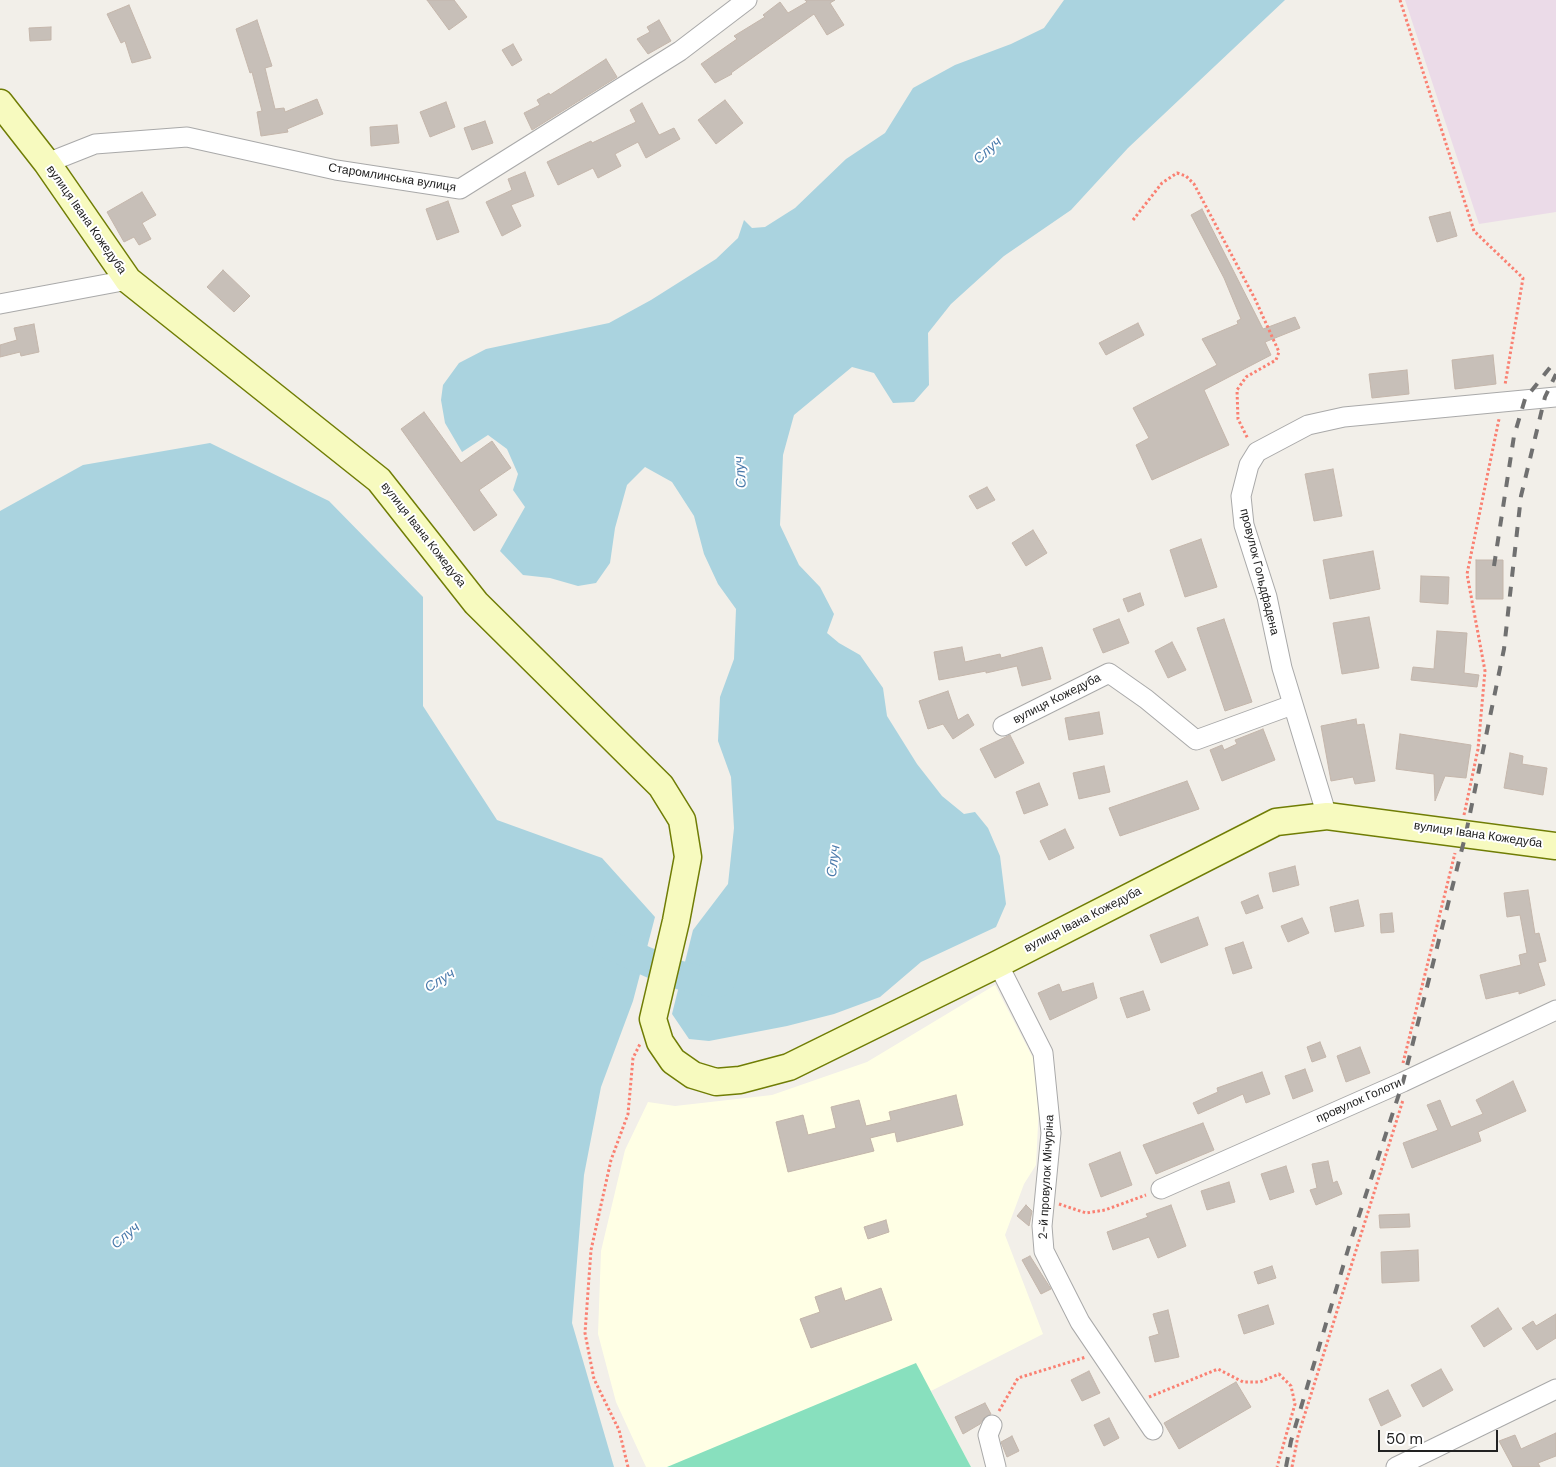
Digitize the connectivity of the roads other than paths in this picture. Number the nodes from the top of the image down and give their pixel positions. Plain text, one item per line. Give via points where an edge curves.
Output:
1 (747, 0) edge
2 (0, 104) edge
3 (47, 162) junction
4 (128, 280) junction
5 (0, 304) edge
6 (1556, 397) edge
7 (1292, 705) junction
8 (1003, 726) dead end
9 (1327, 816) junction
10 (1556, 846) edge
11 (998, 964) junction
12 (1556, 1010) edge
13 (1161, 1190) road end
14 (1556, 1389) edge
15 (992, 1425) road end
16 (1153, 1430) dead end
17 (996, 1467) edge
18 (1396, 1467) edge

1 - 3 street, Старомлинська вулиця via 680,51 460,189 336,170 187,138 95,144
2 - 3 main road, вулиця Івана Кожедуба
3 - 4 main road, вулиця Івана Кожедуба
4 - 5 street
4 - 11 main road, вулиця Івана Кожедуба via 379,480 476,604 661,786 682,820 688,857 653,1019 660,1042 673,1061 693,1076 716,1082 740,1080 789,1067
6 - 7 street, провулок Гольдфадена via 1344,417 1308,426 1257,452 1248,464 1241,496 1244,525 1267,597
7 - 8 street, вулиця Кожедуба via 1196,740 1108,673
7 - 9 street, провулок Гольдфадена
9 - 10 main road, вулиця Івана Кожедуба
9 - 11 main road, вулиця Івана Кожедуба via 1276,822
11 - 16 street, 2-й провулок Мічуріна via 1043,1053 1051,1133 1042,1226 1044,1251 1080,1322
12 - 13 street, провулок Голоти
14 - 18 street
15 - 17 street via 988,1435

